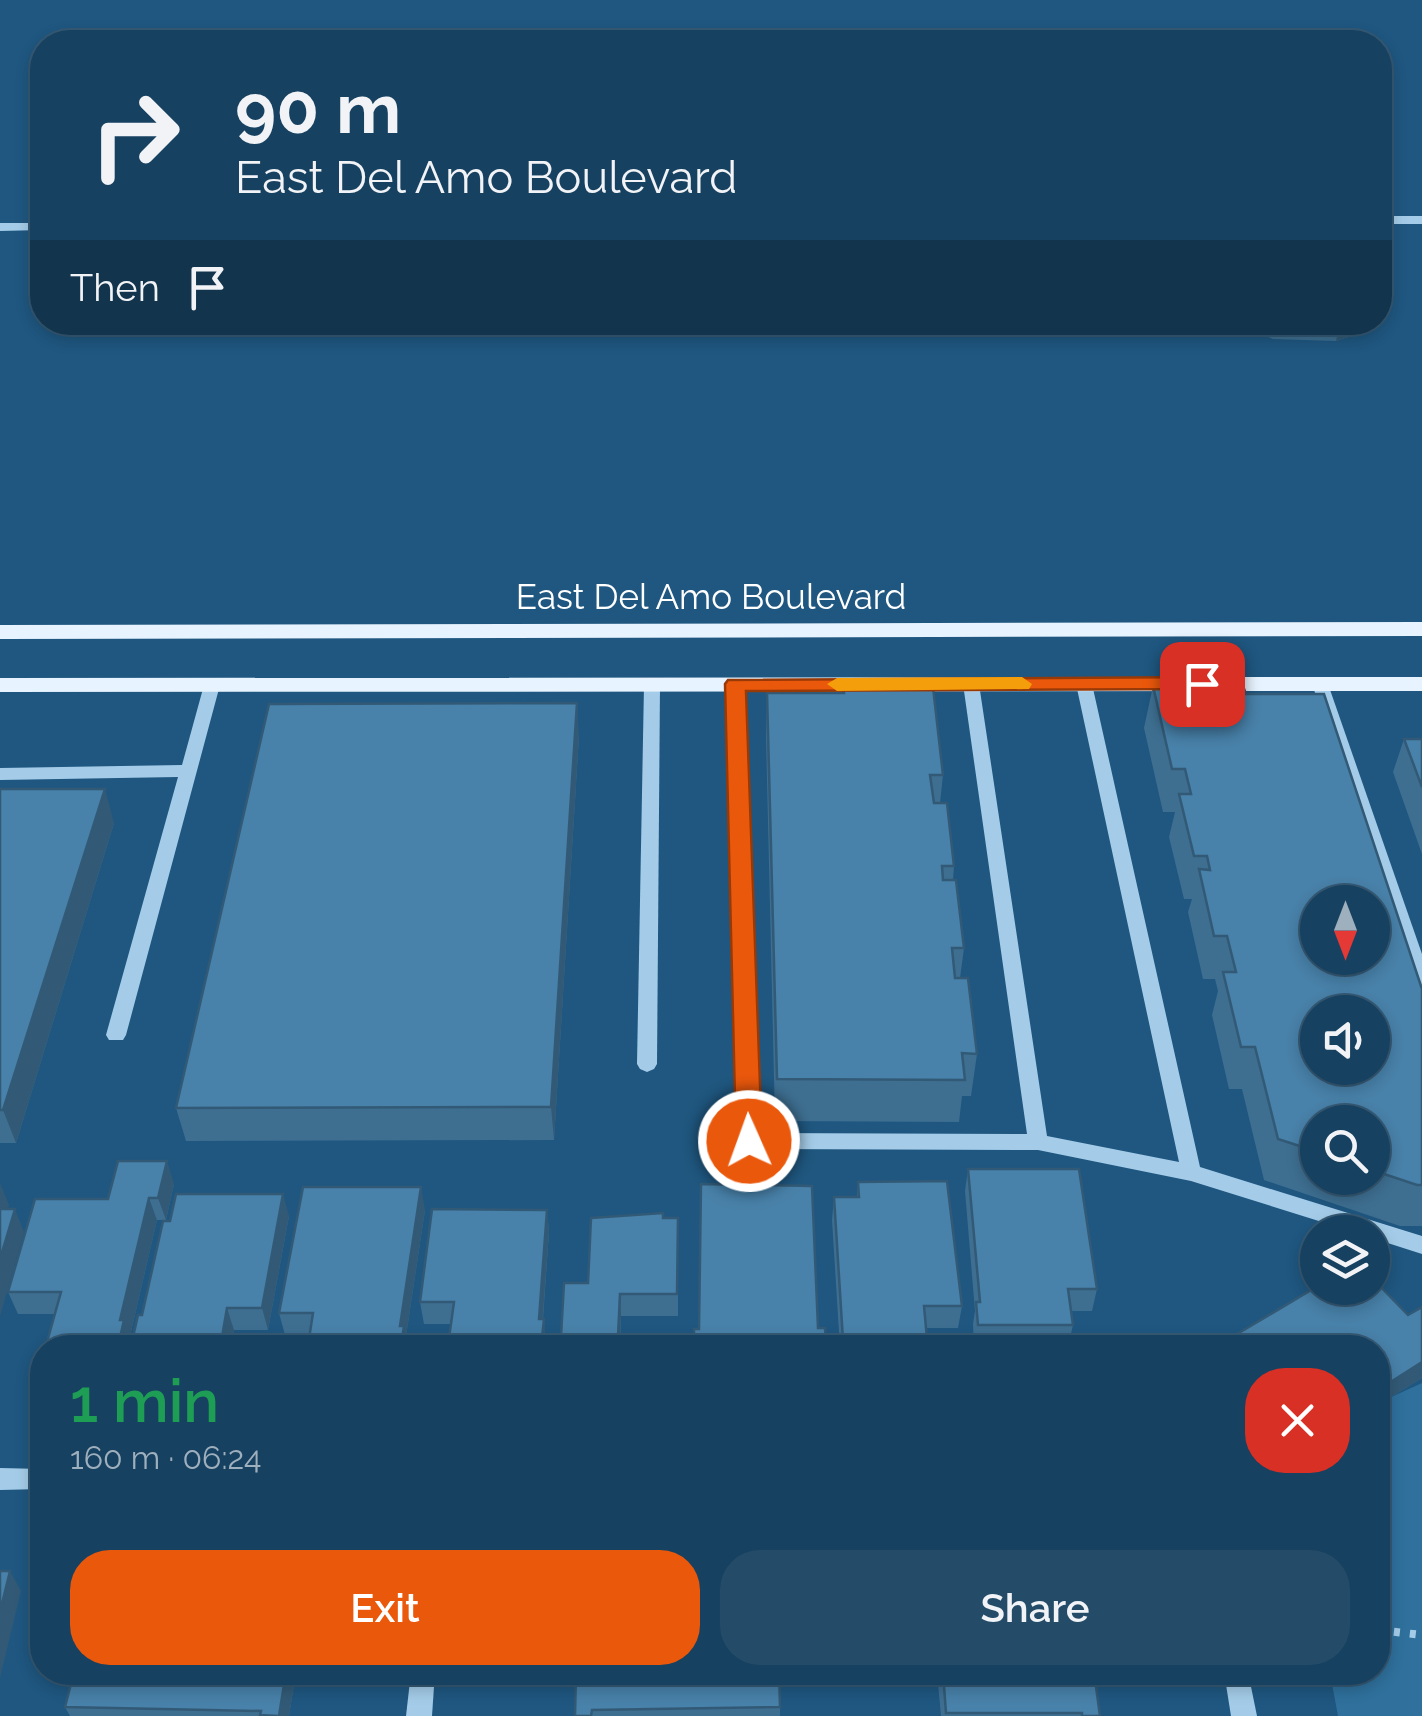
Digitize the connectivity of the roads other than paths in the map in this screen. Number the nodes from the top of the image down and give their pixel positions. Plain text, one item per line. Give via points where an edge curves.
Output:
1 (1392, 220) edge
2 (1422, 220) edge
3 (0, 227) edge
4 (30, 227) edge
5 (1422, 629) edge
6 (0, 632) edge
7 (212, 684) junction
8 (652, 684) junction
9 (736, 684) junction
10 (972, 684) junction
11 (1084, 684) junction
12 (1320, 684) junction
13 (1422, 684) edge
14 (0, 685) edge
15 (188, 770) junction
16 (0, 774) edge
17 (1422, 982) edge
18 (116, 1035) dead end
19 (647, 1064) dead end
20 (1038, 1142) junction
21 (1192, 1173) junction
22 (1422, 1246) edge
23 (0, 1479) edge
24 (30, 1479) edge
25 (422, 1685) edge
26 (1238, 1685) edge
27 (418, 1716) edge
28 (1244, 1716) edge

1 - 2 street
3 - 4 street
5 - 6 main road, East Del Amo Boulevard
7 - 8 main road
7 - 14 main road
7 - 15 street
8 - 9 main road
8 - 19 street
9 - 10 main road
9 - 20 street via 749,1141
10 - 11 main road
10 - 20 street
11 - 12 main road
11 - 21 street
12 - 13 main road
12 - 17 street
15 - 16 street
15 - 18 street
20 - 21 street
21 - 22 street
23 - 24 street
25 - 27 street
26 - 28 street

